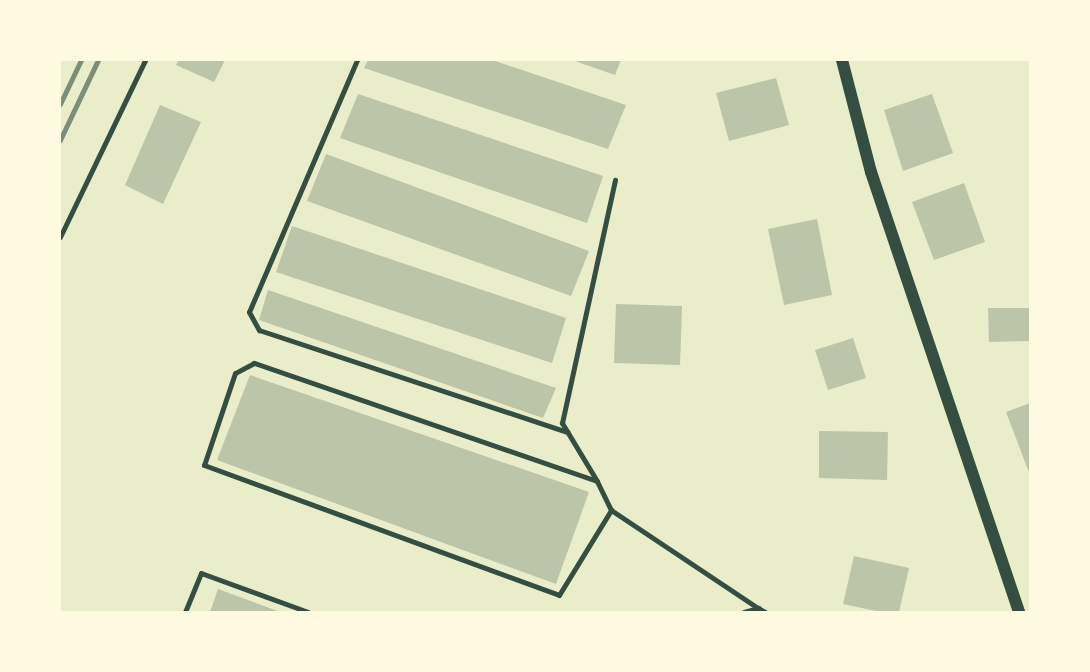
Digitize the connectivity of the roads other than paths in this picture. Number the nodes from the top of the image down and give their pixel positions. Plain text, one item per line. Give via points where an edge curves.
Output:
1 (145, 60) edge
2 (357, 60) edge
3 (842, 60) edge
4 (615, 180) dead end
5 (60, 237) edge
6 (568, 432) junction
7 (597, 481) junction
8 (611, 510) junction
9 (758, 608) junction
10 (185, 612) edge
11 (308, 612) edge
12 (744, 612) edge
13 (765, 612) edge
14 (1018, 612) edge

1 - 5 lane
2 - 6 lane via 249,312 259,330
3 - 14 street via 871,172
4 - 6 lane via 562,423
6 - 7 lane
7 - 8 lane
7 - 8 lane via 254,363 235,373 204,465 559,595
8 - 9 lane
9 - 12 lane
9 - 13 lane
10 - 11 lane via 201,573

